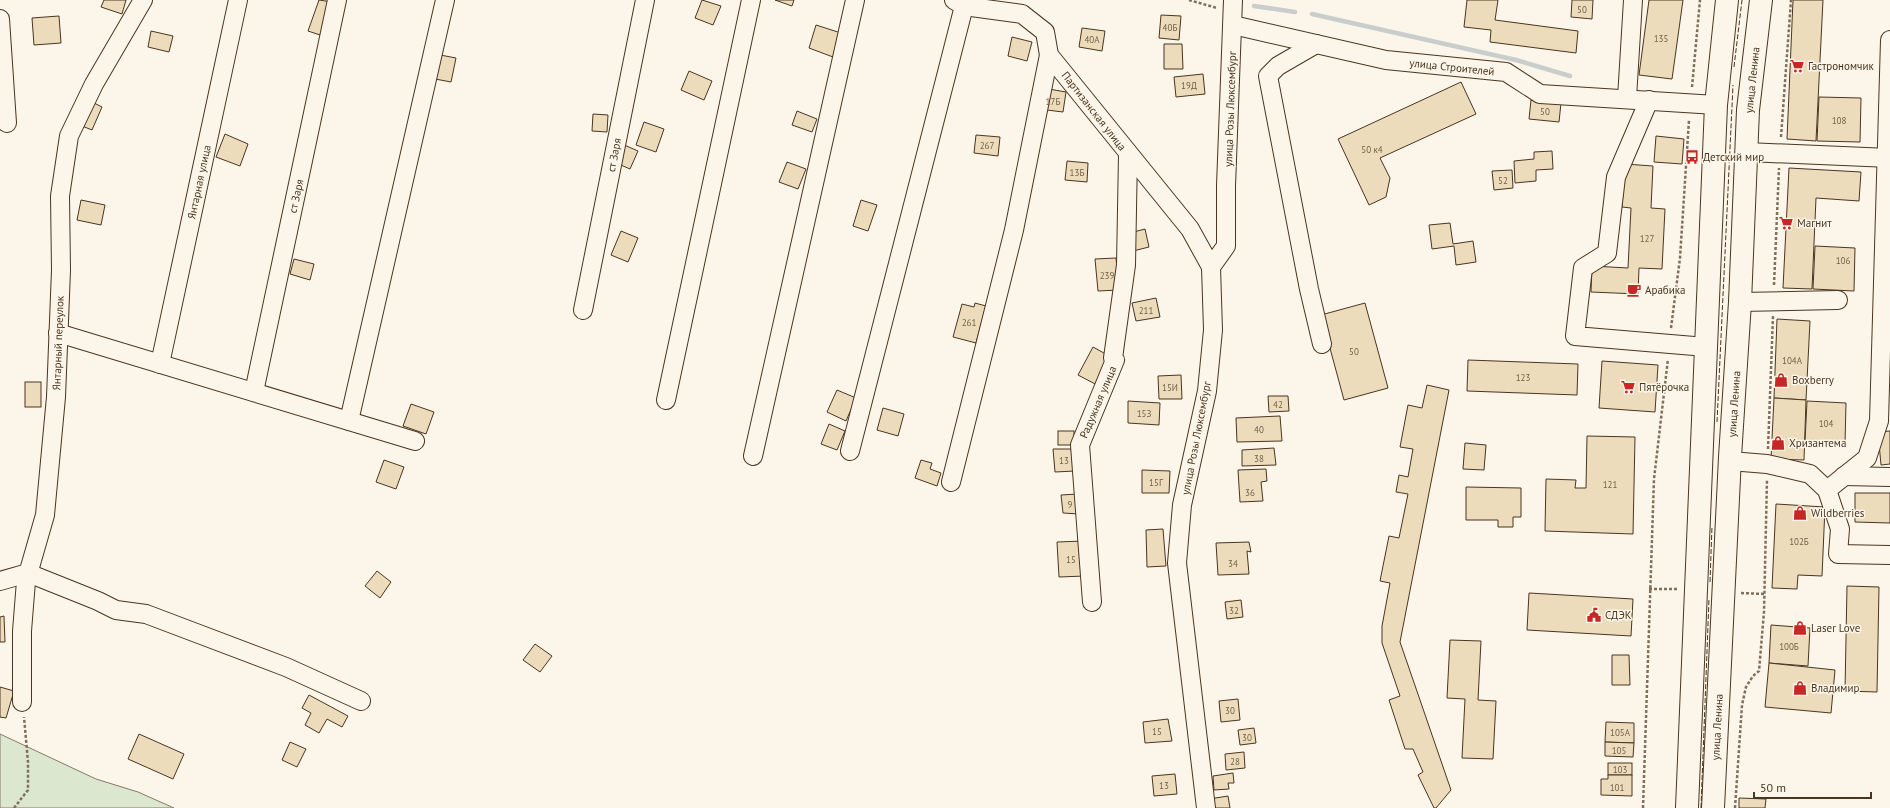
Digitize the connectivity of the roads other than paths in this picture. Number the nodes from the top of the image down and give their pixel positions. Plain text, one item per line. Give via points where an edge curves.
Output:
1 (143, 0) edge
2 (238, 0) edge
3 (337, 0) edge
4 (445, 0) edge
5 (645, 0) edge
6 (751, 0) edge
7 (855, 0) edge
8 (1633, 0) edge
9 (1727, 0) edge
10 (1761, 0) edge
11 (959, 3) edge
12 (1233, 12) edge
13 (0, 19) edge
14 (1890, 40) edge
15 (1316, 44) junction
16 (1049, 54) junction
17 (1627, 98) junction
18 (1649, 100) junction
19 (1716, 105) junction
20 (7, 123) dead end
21 (1747, 152) junction
22 (1128, 154) junction
23 (1888, 158) edge
24 (1210, 267) junction
25 (1838, 300) dead end
26 (1740, 302) junction
27 (583, 310) dead end
28 (58, 333) junction
29 (1885, 339) edge
30 (1322, 344) dead end
31 (1706, 347) junction
32 (160, 364) junction
33 (254, 392) junction
34 (666, 400) dead end
35 (349, 421) junction
36 (415, 441) dead end
37 (850, 451) dead end
38 (1701, 454) junction
39 (753, 456) dead end
40 (1730, 459) junction
41 (1844, 476) junction
42 (1890, 477) edge
43 (951, 482) dead end
44 (1827, 490) junction
45 (1890, 555) edge
46 (28, 573) junction
47 (0, 581) edge
48 (1092, 602) dead end
49 (362, 700) dead end
50 (22, 702) road end
51 (1206, 808) edge
52 (1687, 808) edge
53 (1713, 808) edge

1 - 28 street, Янтарный переулок via 94,84 69,136 60,196 61,270
2 - 32 street, Янтарная улица
3 - 33 street, ст Заря
4 - 35 street
5 - 27 street, ст Заря
6 - 34 street
7 - 39 street
8 - 17 street
9 - 19 main road
10 - 21 main road, улица Ленина via 1748,110
11 - 16 street, Партизанская улица via 1022,14 1045,32
11 - 37 street
12 - 15 street, улица Строителей
12 - 24 street, улица Розы Люксембург via 1226,246
13 - 20 street
14 - 23 street
15 - 17 street, улица Строителей via 1386,60 1506,72 1540,94
15 - 30 street via 1278,66 1268,76
16 - 22 street, Партизанская улица
16 - 43 street via 1014,230
17 - 18 street, улица Строителей
18 - 19 street, улица Строителей
18 - 31 street via 1616,177 1607,253 1583,268 1575,336
19 - 31 main road
21 - 23 street
21 - 26 main road, улица Ленина
22 - 24 street, Партизанская улица via 1190,230
22 - 48 street, Радужная улица via 1126,265 1113,358 1115,360 1080,445
23 - 29 street
24 - 51 street, улица Розы Люксембург via 1213,330 1207,391 1182,505 1177,563
25 - 26 street
26 - 40 main road, улица Ленина
28 - 32 street
28 - 46 street, Янтарный переулок via 56,397 45,515
29 - 41 street via 1879,421 1867,458
31 - 38 main road
32 - 33 street
33 - 35 street
35 - 36 street
38 - 40 main road
38 - 52 main road
40 - 44 street via 1810,474
40 - 53 main road, улица Ленина
41 - 42 street
41 - 44 street
44 - 45 street via 1840,529 1838,554
46 - 47 street
46 - 49 street via 116,610 146,614 286,667
46 - 50 street, Янтарный переулок via 22,631

